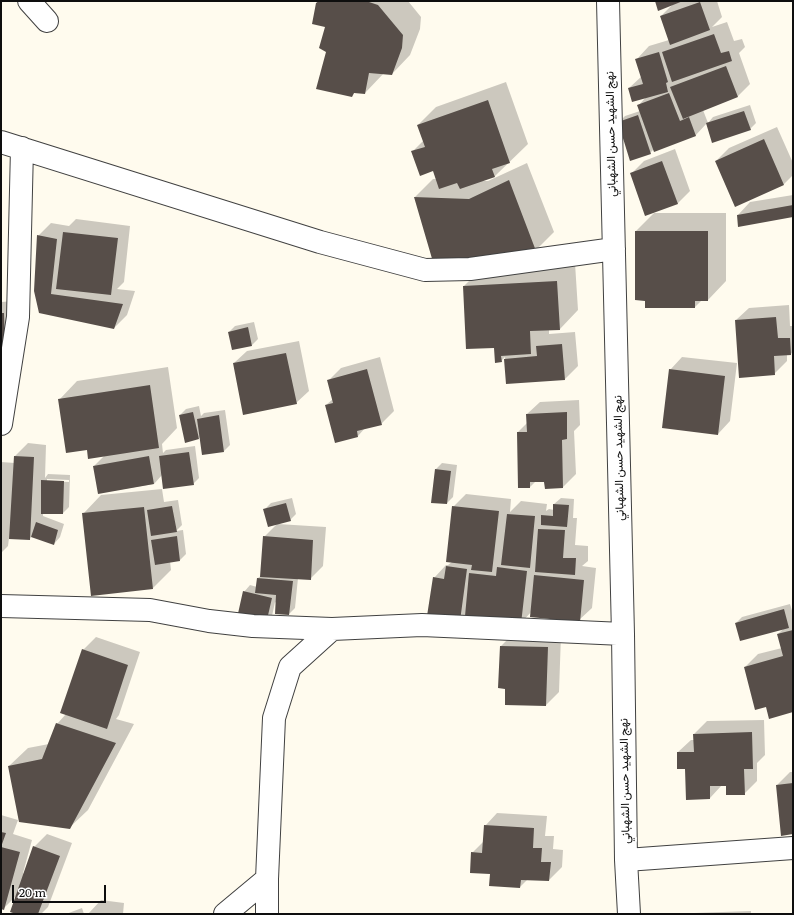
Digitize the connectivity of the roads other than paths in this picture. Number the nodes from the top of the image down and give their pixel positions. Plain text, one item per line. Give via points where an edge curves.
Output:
1 (29, 1) edge
2 (608, 1) edge
3 (46, 21) dead end
4 (1, 142) edge
5 (22, 148) junction
6 (614, 249) junction
7 (1, 424) edge
8 (1, 606) edge
9 (332, 629) junction
10 (623, 634) junction
11 (793, 848) edge
12 (626, 860) junction
13 (267, 879) junction
14 (225, 914) edge
15 (267, 914) edge
16 (629, 914) edge

1 - 3 street
2 - 6 street, نهج الشهيد حسن الشهباني
4 - 5 street
5 - 6 street via 320,242 425,270 470,269
5 - 7 street via 18,317
6 - 10 street, نهج الشهيد حسن الشهباني
8 - 9 street via 150,610 209,622
9 - 10 street via 422,625
9 - 13 street via 290,667 274,718
10 - 12 street, نهج الشهيد حسن الشهباني
11 - 12 street
12 - 16 street, نهج الشهيد حسن الشهباني
13 - 14 street
13 - 15 street

